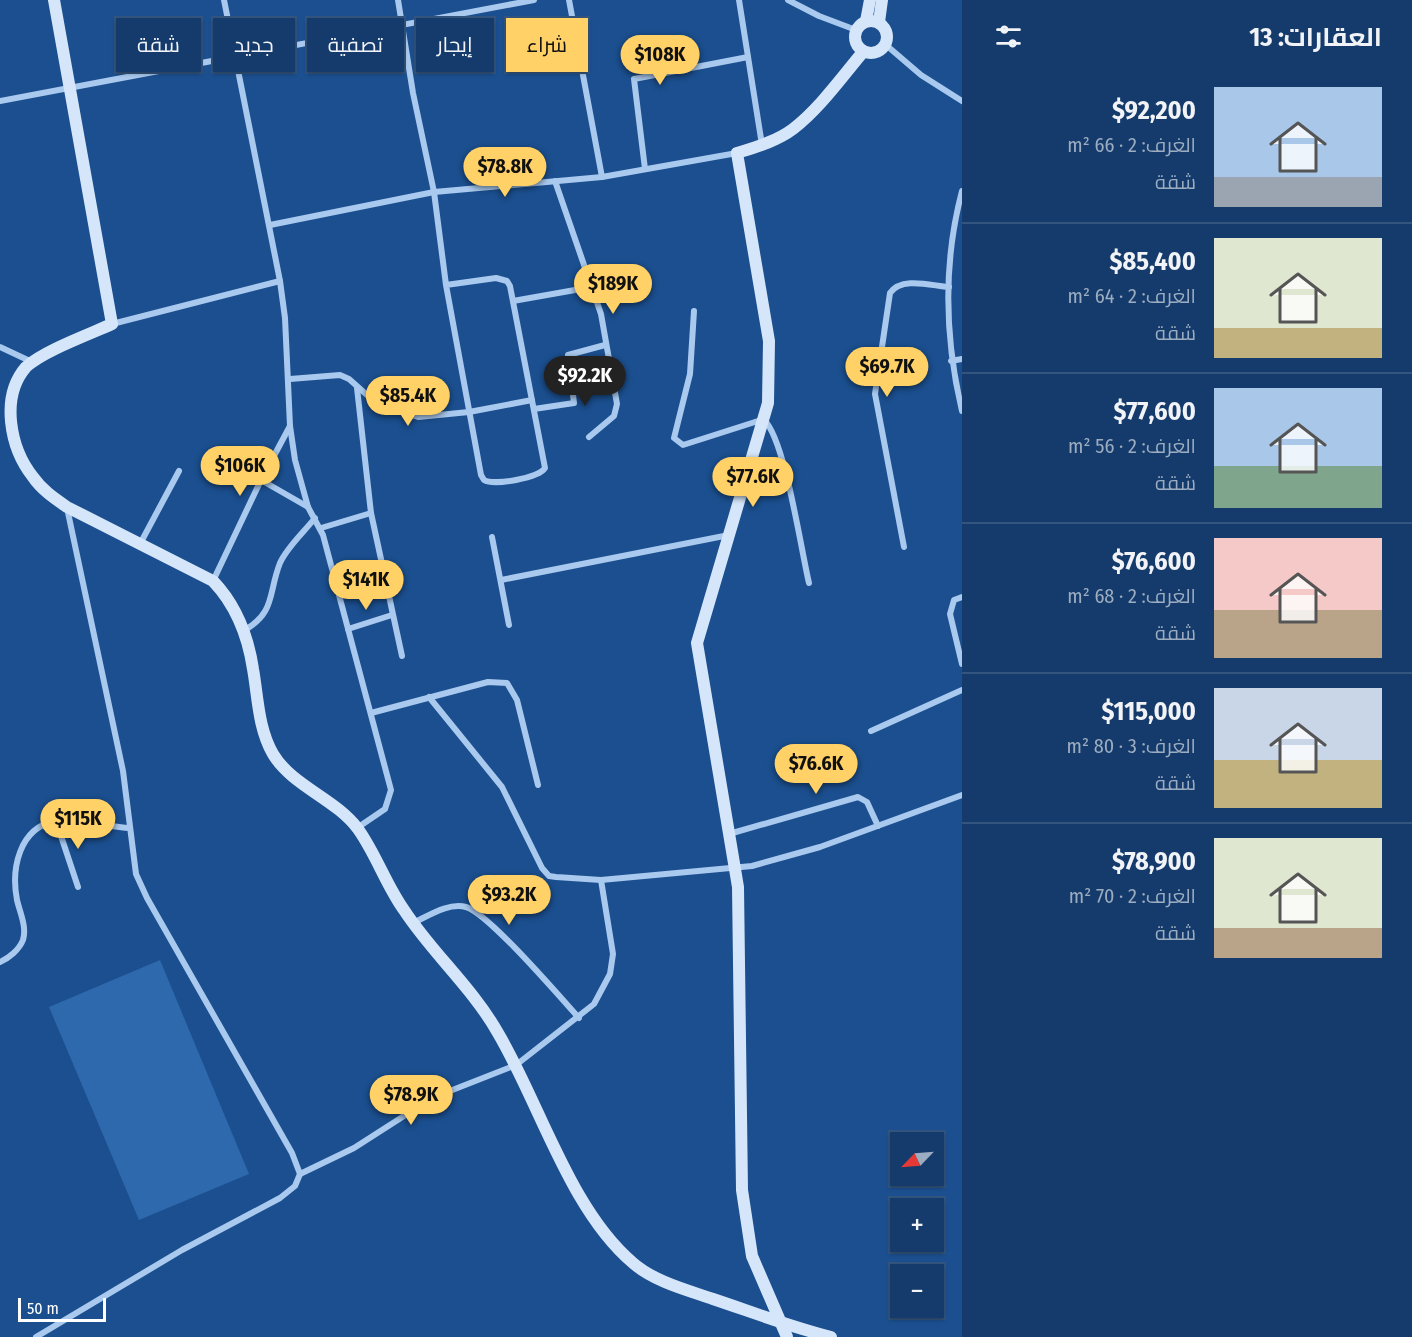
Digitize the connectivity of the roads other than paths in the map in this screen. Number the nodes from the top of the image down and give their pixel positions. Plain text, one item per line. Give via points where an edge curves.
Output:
1 (54, 0) edge
2 (224, 0) edge
3 (398, 0) edge
4 (534, 0) edge
5 (569, 0) edge
6 (739, 0) edge
7 (788, 0) edge
8 (870, 0) edge
9 (882, 0) edge
10 (227, 18) edge
11 (401, 18) edge
12 (867, 25) junction
13 (404, 27) edge
14 (404, 34) edge
15 (886, 45) junction
16 (863, 52) junction
17 (748, 57) junction
18 (213, 62) edge
19 (237, 72) edge
20 (71, 87) junction
21 (0, 101) edge
22 (962, 101) edge
23 (762, 145) junction
24 (737, 153) junction
25 (645, 169) junction
26 (602, 177) junction
27 (555, 181) junction
28 (962, 191) edge
29 (434, 192) junction
30 (270, 225) junction
31 (280, 281) junction
32 (446, 285) junction
33 (949, 287) junction
34 (592, 288) junction
35 (513, 301) junction
36 (694, 311) dead end
37 (112, 324) junction
38 (605, 345) junction
39 (0, 347) edge
40 (962, 359) edge
41 (951, 361) junction
42 (33, 362) junction
43 (290, 379) junction
44 (357, 388) junction
45 (532, 400) junction
46 (534, 409) junction
47 (962, 411) edge
48 (469, 412) junction
49 (764, 420) junction
50 (290, 426) junction
51 (590, 437) dead end
52 (179, 471) dead end
53 (261, 480) junction
54 (67, 507) junction
55 (308, 507) junction
56 (371, 513) junction
57 (315, 518) junction
58 (321, 528) junction
59 (729, 535) junction
60 (492, 537) dead end
61 (140, 544) junction
62 (904, 547) dead end
63 (501, 580) junction
64 (213, 581) junction
65 (809, 583) dead end
66 (962, 597) edge
67 (392, 615) junction
68 (509, 626) dead end
69 (348, 629) junction
70 (243, 631) junction
71 (402, 656) dead end
72 (962, 664) edge
73 (962, 690) edge
74 (429, 697) junction
75 (371, 714) junction
76 (871, 731) dead end
77 (538, 785) dead end
78 (962, 795) edge
79 (56, 820) junction
80 (878, 826) junction
81 (129, 828) junction
82 (357, 828) junction
83 (729, 834) junction
84 (736, 866) junction
85 (601, 880) junction
86 (78, 887) dead end
87 (413, 923) junction
88 (0, 963) edge
89 (579, 1018) junction
90 (516, 1065) junction
91 (300, 1174) junction
92 (780, 1323) junction
93 (36, 1337) edge
94 (787, 1337) edge
95 (831, 1337) edge

1 - 20 main road
2 - 10 street
3 - 11 street
4 - 13 street
5 - 26 street
6 - 17 street
7 - 12 street via 819,16
8 - 12 main road
9 - 12 main road
12 - 15 main road via 887,32
12 - 16 main road via 855,42
14 - 29 street
15 - 16 main road via 876,53
15 - 22 street via 921,75
16 - 23 main road via 810,114 792,130
17 - 23 street
17 - 25 street via 634,78
18 - 20 street
19 - 30 street
20 - 21 street
20 - 37 main road
23 - 24 main road
24 - 25 street
24 - 49 main road via 769,341 771,365
25 - 26 street
26 - 27 street
27 - 29 street
27 - 34 street
28 - 33 street via 951,244
29 - 30 street
29 - 32 street
30 - 31 street
31 - 37 street
31 - 43 street
32 - 35 street via 503,279 510,286
32 - 48 street
33 - 41 street
33 - 62 street via 906,283 890,293 875,394
34 - 35 street
34 - 38 street
35 - 45 street
36 - 49 street via 690,374 675,442 683,445
37 - 42 main road
38 - 46 street via 568,356 573,403
38 - 51 street via 617,404 614,416
39 - 42 street
40 - 41 street
41 - 47 street
42 - 54 main road via 15,383 11,396 9,412 15,444 33,478
43 - 44 street via 340,375
43 - 50 street
44 - 48 street via 376,403 409,415 433,417
44 - 56 street
45 - 46 street
45 - 48 street
46 - 48 street via 543,472 494,483 481,475
49 - 59 main road
49 - 65 street via 776,436
50 - 53 street
50 - 55 street
52 - 61 street
53 - 55 street
53 - 64 street
54 - 61 main road
54 - 81 street via 123,771
55 - 57 street
56 - 58 street
56 - 67 street
57 - 58 street
57 - 70 street via 280,564 263,618
58 - 69 street
59 - 63 street
59 - 83 main road via 697,643
60 - 63 street
61 - 64 main road
63 - 68 street
64 - 70 main road via 226,594
66 - 72 street via 954,600 950,614
67 - 69 street
67 - 71 street
69 - 75 street
70 - 82 main road via 266,739 274,755 285,769
73 - 76 street
74 - 75 street
74 - 77 street via 488,682 507,683 516,700
74 - 85 street via 502,787 545,872 556,877
75 - 82 street via 391,790 385,809
78 - 80 street
79 - 81 street
79 - 86 street
79 - 88 street via 39,828 19,851 17,897 24,935 15,951
80 - 83 street via 867,802 858,797
80 - 84 street via 772,861
81 - 91 street via 136,874 147,898
82 - 87 main road
83 - 84 main road
84 - 85 street
84 - 92 main road via 742,1190 752,1256
85 - 89 street via 613,954 610,974 604,990
87 - 89 street via 457,906 477,913
87 - 90 main road via 467,987
89 - 90 street
90 - 91 street via 432,1098 354,1148
90 - 92 main road via 574,1183 620,1251 635,1265 667,1283
91 - 93 street via 295,1186 280,1198 182,1250
92 - 94 main road
92 - 95 main road

